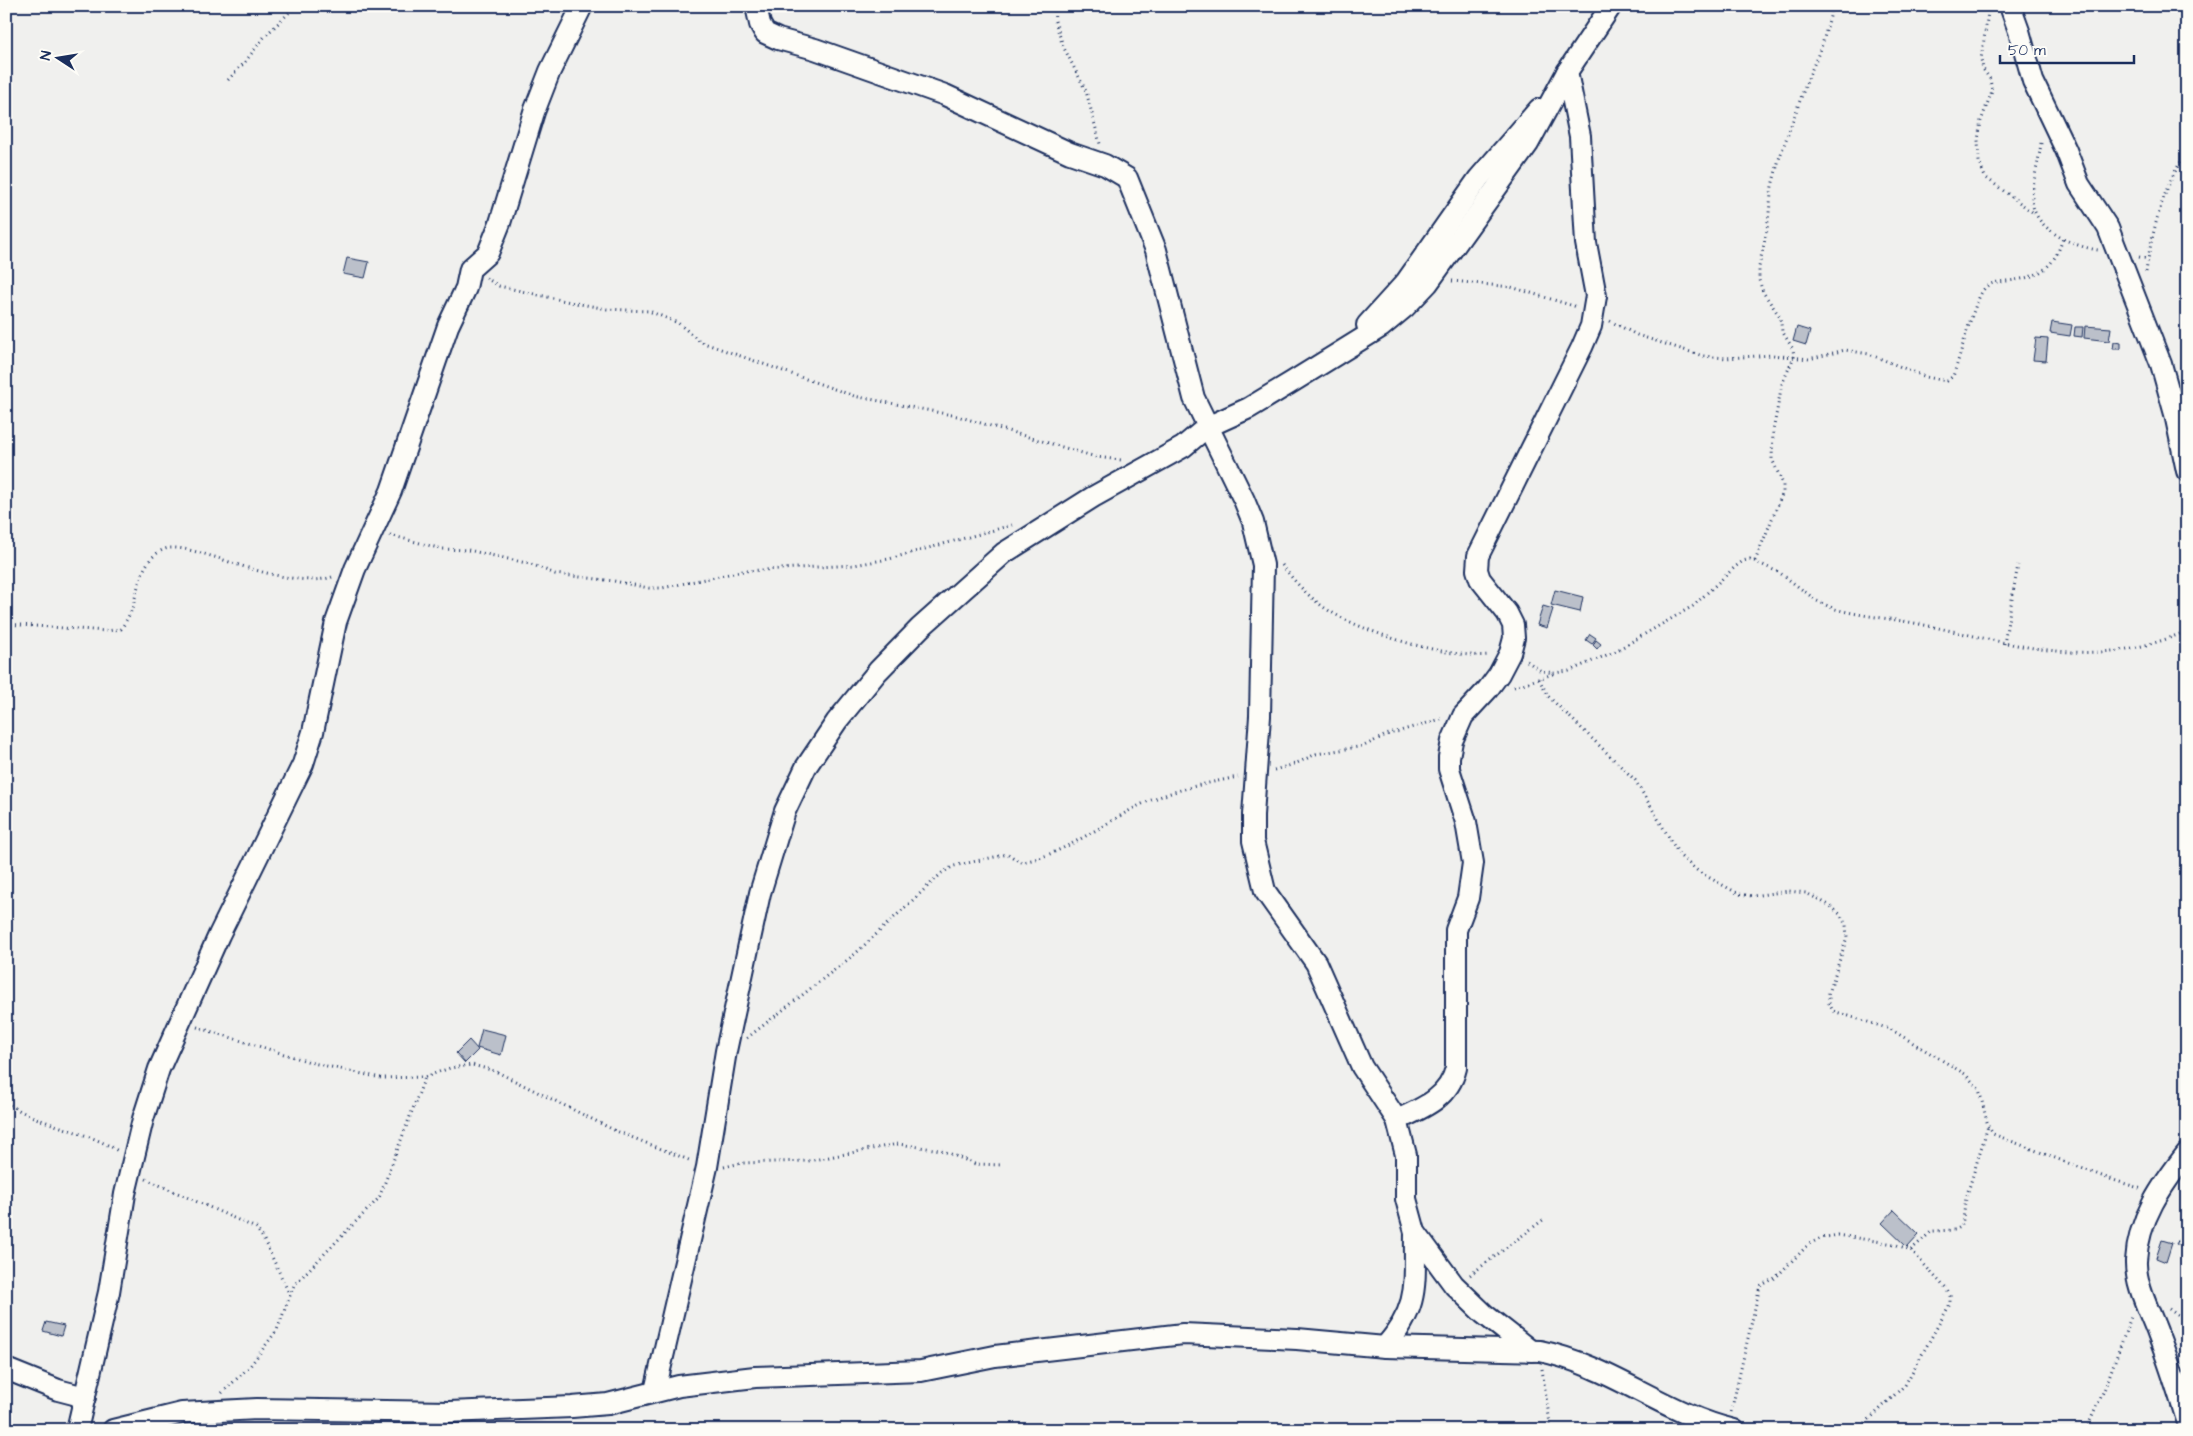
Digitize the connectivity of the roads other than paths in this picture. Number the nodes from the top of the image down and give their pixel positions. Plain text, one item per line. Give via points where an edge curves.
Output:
1 (582, 6) edge
2 (756, 6) edge
3 (1611, 6) edge
4 (2010, 6) edge
5 (1567, 72) junction
6 (1352, 344) junction
7 (1207, 427) junction
8 (2187, 471) edge
9 (1397, 1120) junction
10 (2187, 1153) edge
11 (1415, 1232) junction
12 (1385, 1347) junction
13 (1536, 1351) junction
14 (6, 1369) edge
15 (655, 1391) junction
16 (85, 1397) junction
17 (2187, 1420) edge
18 (1729, 1429) edge
19 (77, 1430) edge
20 (113, 1430) edge

1 - 16 street via 550,70 534,112 500,224 488,253 470,269 466,288 448,326 391,491 354,569 336,622 303,764 219,935 159,1070 131,1167 109,1292
2 - 7 street via 760,24 766,33 778,39 815,48 945,95 1070,153 1113,168 1127,178 1150,232 1194,398
3 - 5 street
4 - 8 street via 2033,81 2063,142 2079,184 2108,228 2168,388
5 - 6 street via 1479,178 1406,282
5 - 6 street via 1528,144 1428,283 1381,327
5 - 9 street via 1580,136 1586,236 1596,296 1595,311 1582,347 1478,556 1480,579 1513,625 1512,646 1488,689 1463,716 1449,757 1473,863 1468,898 1456,930 1457,1035 1453,1080 1438,1098
6 - 7 street via 1249,408
7 - 9 street via 1250,515 1263,565 1253,841 1265,891 1316,963 1362,1067
7 - 15 street via 1183,447 1093,496 1004,554 920,628 878,671 837,721 806,767 785,811 760,893 726,1051 707,1167
9 - 11 street via 1406,1155 1406,1199
10 - 17 street via 2157,1192 2139,1241 2136,1264 2143,1295
11 - 12 street via 1415,1295 1400,1330
11 - 13 street via 1454,1285 1484,1314
12 - 13 street
12 - 15 street via 1183,1334 995,1356 921,1370 755,1376
13 - 18 street via 1564,1356 1590,1366 1680,1412
14 - 16 street
15 - 20 street via 608,1404 572,1407 449,1412 257,1408 182,1413
16 - 19 street

